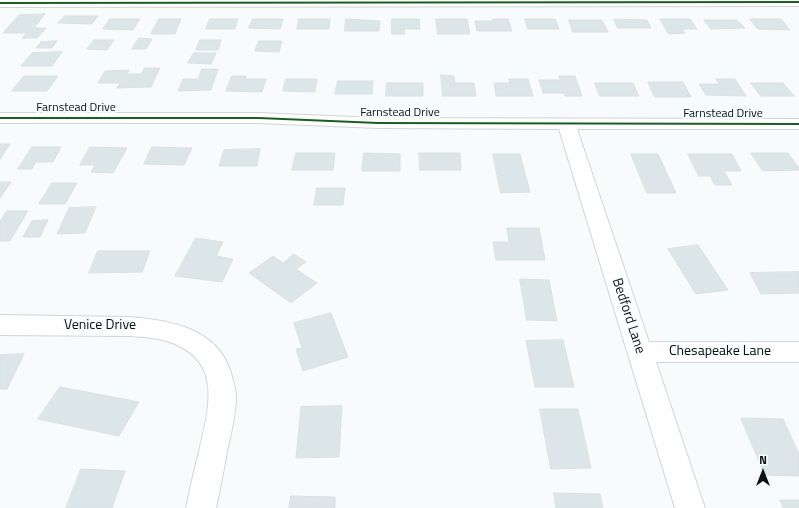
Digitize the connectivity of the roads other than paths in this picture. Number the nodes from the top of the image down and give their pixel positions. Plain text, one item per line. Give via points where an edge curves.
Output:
1 (799, 2) edge
2 (0, 3) edge
3 (0, 118) edge
4 (566, 123) junction
5 (799, 124) edge
6 (0, 325) edge
7 (640, 352) junction
8 (799, 352) edge
9 (201, 508) edge
10 (690, 508) edge

1 - 2 street
3 - 4 street, Farnstead Drive via 248,118 363,123
4 - 5 street, Farnstead Drive
4 - 7 street, Bedford Lane
6 - 9 street, Venice Drive via 152,327 173,332 196,344 216,367 223,400
7 - 8 street, Chesapeake Lane
7 - 10 street, Bedford Lane

